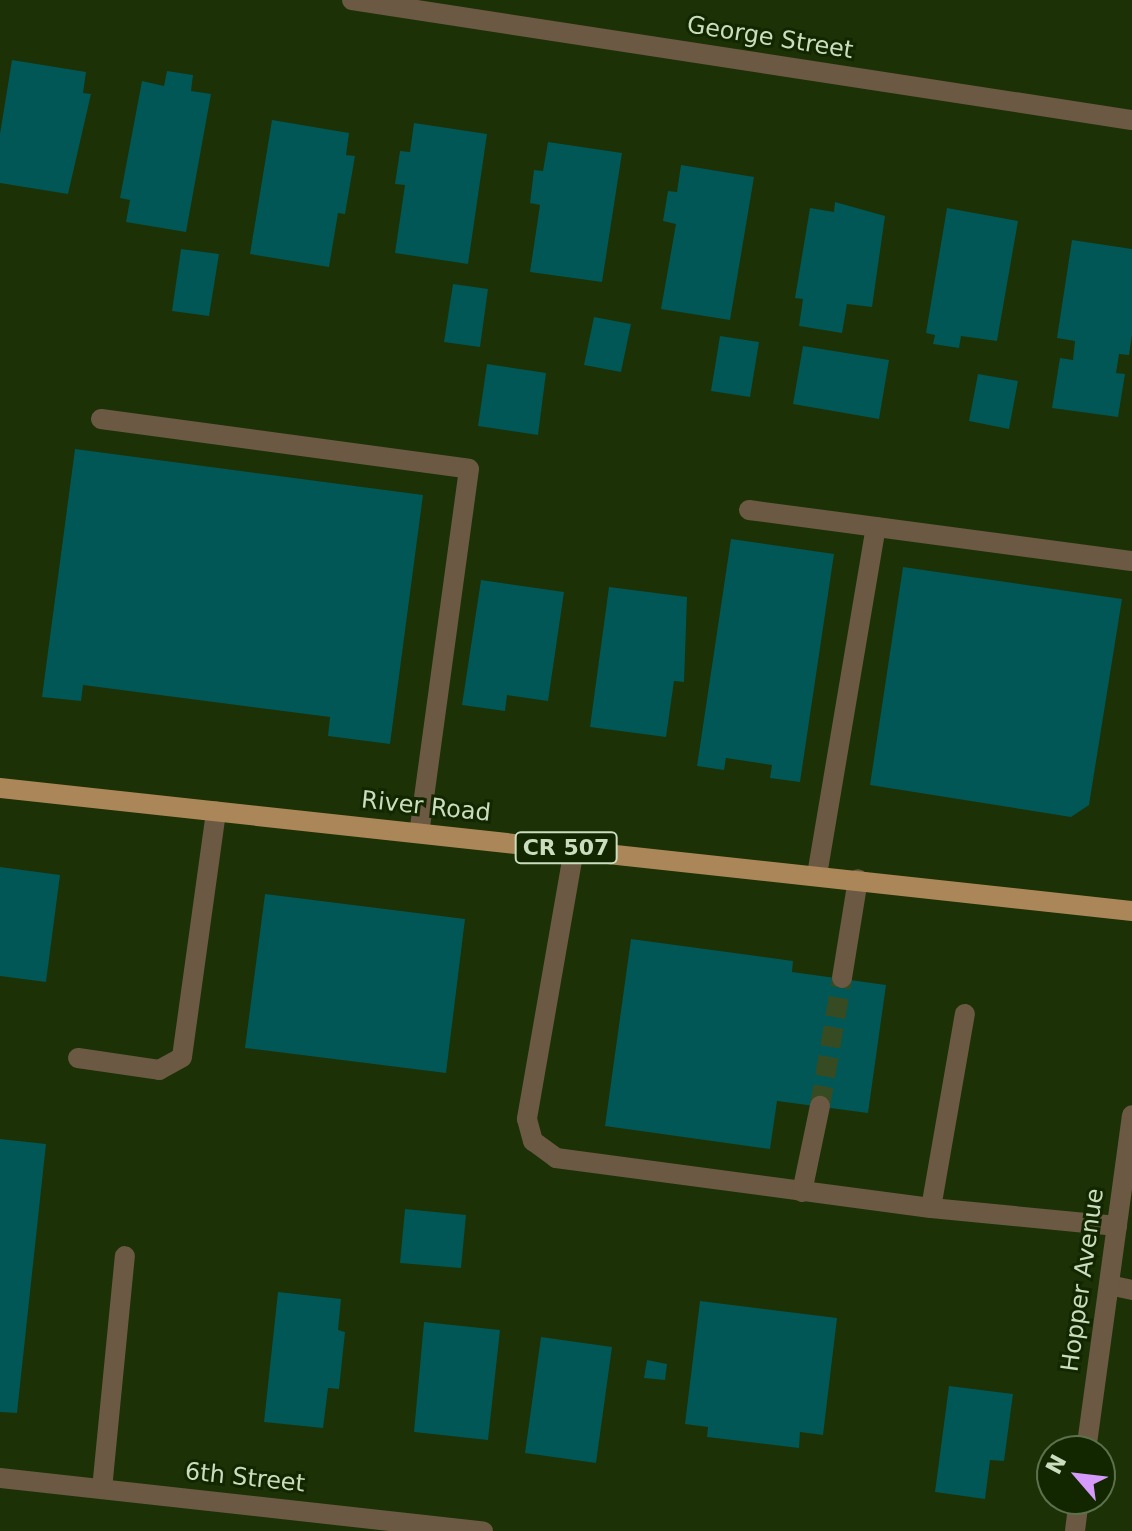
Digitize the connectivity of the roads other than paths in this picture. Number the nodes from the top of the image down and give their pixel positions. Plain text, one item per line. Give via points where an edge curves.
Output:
1 (352, 0) edge
2 (1132, 120) edge
3 (101, 419) dead end
4 (749, 510) dead end
5 (876, 527) junction
6 (1132, 561) edge
7 (0, 788) edge
8 (216, 811) junction
9 (419, 832) junction
10 (574, 849) junction
11 (817, 875) junction
12 (858, 879) junction
13 (1132, 911) edge
14 (842, 978) tunnel mouth
15 (965, 1014) dead end
16 (78, 1058) dead end
17 (820, 1106) tunnel mouth
18 (1132, 1115) edge
19 (802, 1192) junction
20 (931, 1208) junction
21 (1117, 1226) junction
22 (125, 1256) dead end
23 (1109, 1285) junction
24 (1132, 1290) edge
25 (1088, 1435) edge
26 (0, 1478) edge
27 (102, 1489) junction
28 (483, 1531) edge

1 - 2 street, George Street
3 - 9 street via 469,469
4 - 5 street
5 - 6 street
5 - 11 street
7 - 8 main road, River Road / CR 507
8 - 9 main road, River Road / CR 507
8 - 16 street via 182,1057 159,1070
9 - 10 main road, River Road / CR 507
10 - 11 main road, River Road / CR 507
10 - 19 street via 527,1119 533,1141 556,1158
11 - 12 main road, River Road / CR 507
12 - 13 main road, River Road / CR 507
12 - 14 street
15 - 20 street
17 - 19 street
18 - 21 street, Hopper Avenue
19 - 20 street
20 - 21 street
21 - 23 street, Hopper Avenue
22 - 27 street
23 - 24 street
23 - 25 street, Hopper Avenue
26 - 27 street, 6th Street
27 - 28 street, 6th Street

